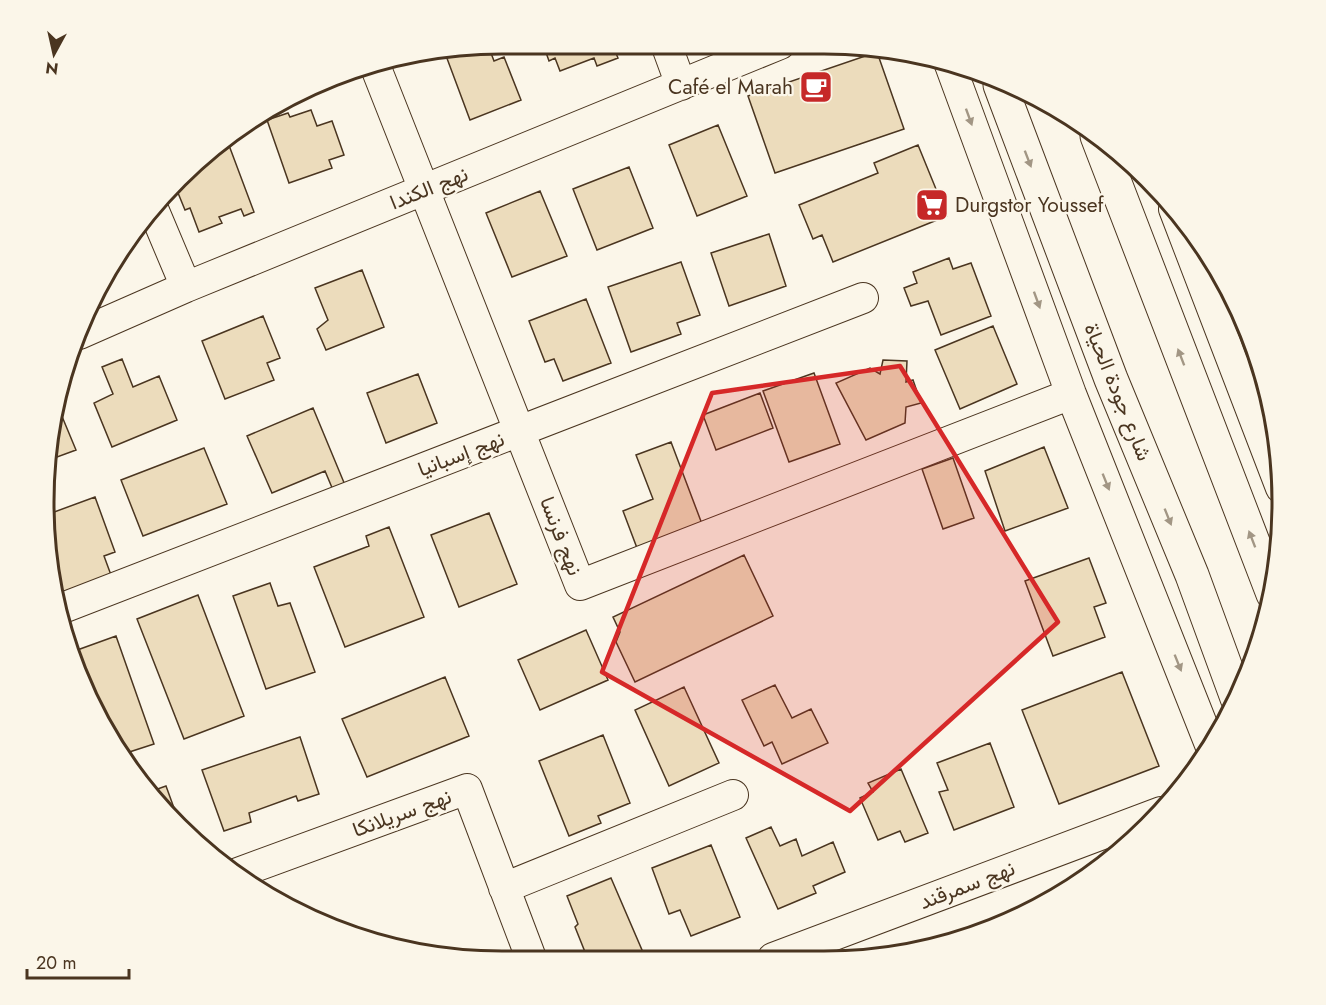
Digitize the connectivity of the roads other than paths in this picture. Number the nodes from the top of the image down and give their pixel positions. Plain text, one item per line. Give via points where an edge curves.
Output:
1 (670, 54) edge
2 (756, 54) edge
3 (377, 72) edge
4 (953, 73) edge
5 (681, 85) junction
6 (1002, 91) edge
7 (1103, 152) edge
8 (424, 190) junction
9 (157, 217) edge
10 (1185, 237) edge
11 (186, 287) junction
12 (863, 298) dead end
13 (89, 330) edge
14 (1071, 394) junction
15 (519, 431) junction
16 (1269, 458) edge
17 (1266, 575) edge
18 (66, 607) edge
19 (1233, 686) edge
20 (1206, 736) edge
21 (733, 795) dead end
22 (1142, 819) edge
23 (246, 870) edge
24 (504, 888) junction
25 (528, 951) edge
26 (792, 951) edge

1 - 5 street
2 - 5 street, نهج الكندا
3 - 8 street, نهج فرنسا
4 -> 14 street
5 - 8 street, نهج الكندا
6 -> 19 highway, شارع جودة الحياة
17 -> 7 highway
8 - 11 street, نهج الكندا
8 - 15 street, نهج فرنسا
9 - 11 street
10 - 16 street
11 - 13 street, نهج الكندا
12 - 15 street, نهج إسبانيا
14 - 15 street, نهج فرنسا via 580,585
14 -> 20 street
15 - 18 street, نهج إسبانيا
21 - 24 street
22 - 26 street, نهج سمرقند
23 - 24 street, نهج سريلانكا via 467,789
24 - 25 street, نهج سريلانكا

